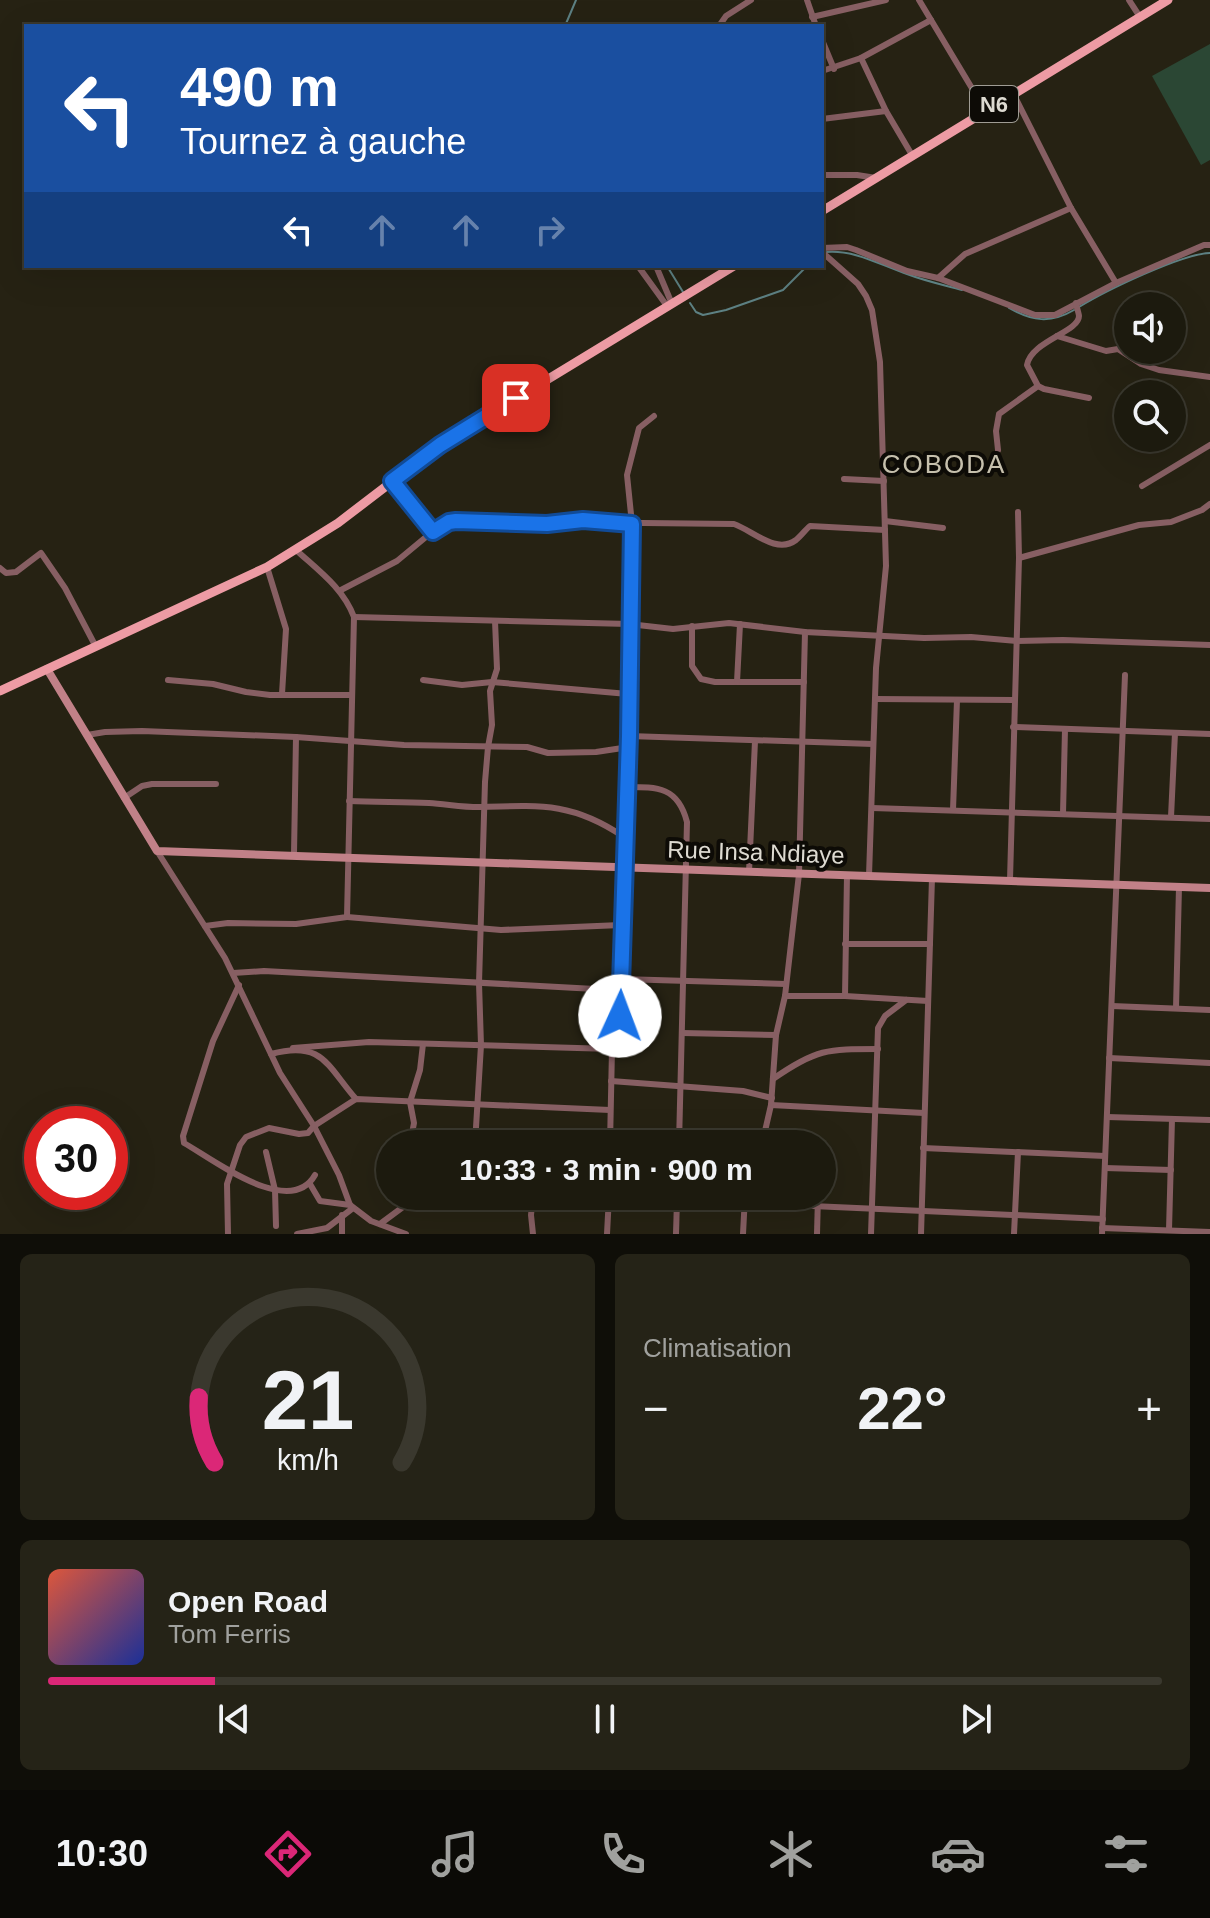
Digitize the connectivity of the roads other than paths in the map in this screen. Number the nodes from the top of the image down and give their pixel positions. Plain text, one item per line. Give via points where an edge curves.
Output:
1 (807, 0) edge
2 (886, 0) edge
3 (919, 0) edge
4 (1129, 0) edge
5 (1168, 0) edge
6 (747, 1) edge
7 (812, 17) junction
8 (1140, 17) junction
9 (931, 20) junction
10 (720, 24) edge
11 (815, 24) edge
12 (824, 45) edge
13 (861, 58) junction
14 (834, 69) junction
15 (824, 71) edge
16 (1013, 93) junction
17 (985, 110) junction
18 (886, 111) junction
19 (824, 119) edge
20 (912, 155) junction
21 (824, 175) edge
22 (876, 178) junction
23 (1071, 208) junction
24 (824, 210) edge
25 (1210, 245) edge
26 (824, 250) edge
27 (824, 252) edge
28 (640, 268) edge
29 (657, 268) edge
30 (731, 268) edge
31 (938, 278) junction
32 (1116, 283) junction
33 (1076, 303) junction
34 (670, 305) junction
35 (1057, 336) junction
36 (1210, 377) edge
37 (1038, 386) junction
38 (1089, 398) dead end
39 (654, 416) dead end
40 (1210, 445) edge
41 (998, 450) dead end
42 (844, 479) dead end
43 (392, 481) junction
44 (884, 481) junction
45 (1142, 486) dead end
46 (1210, 504) edge
47 (1018, 512) dead end
48 (885, 521) junction
49 (632, 524) junction
50 (943, 528) dead end
51 (885, 530) junction
52 (433, 532) junction
53 (296, 550) junction
54 (1019, 558) junction
55 (267, 567) junction
56 (0, 568) edge
57 (341, 590) junction
58 (354, 617) junction
59 (495, 621) junction
60 (629, 624) junction
61 (740, 624) junction
62 (692, 626) junction
63 (805, 632) junction
64 (879, 635) junction
65 (1017, 641) junction
66 (1210, 645) edge
67 (96, 647) junction
68 (47, 669) junction
69 (1125, 675) dead end
70 (168, 680) dead end
71 (423, 680) dead end
72 (492, 682) junction
73 (737, 682) junction
74 (804, 682) junction
75 (0, 691) edge
76 (282, 694) junction
77 (628, 694) junction
78 (351, 695) junction
79 (875, 699) junction
80 (957, 700) junction
81 (1014, 700) junction
82 (1013, 727) junction
83 (1065, 729) junction
84 (1123, 731) junction
85 (1175, 733) junction
86 (1210, 734) edge
87 (87, 735) junction
88 (629, 736) junction
89 (296, 737) junction
90 (350, 740) junction
91 (755, 741) junction
92 (803, 741) junction
93 (873, 744) junction
94 (488, 747) junction
95 (629, 747) junction
96 (216, 784) dead end
97 (627, 787) junction
98 (124, 798) junction
99 (349, 801) junction
100 (485, 807) junction
101 (872, 808) junction
102 (953, 810) junction
103 (1012, 812) junction
104 (1063, 814) junction
105 (1120, 816) junction
106 (1171, 817) junction
107 (1210, 819) edge
108 (624, 837) junction
109 (157, 851) junction
110 (294, 854) junction
111 (348, 856) junction
112 (485, 861) junction
113 (624, 867) junction
114 (688, 869) junction
115 (749, 872) junction
116 (799, 874) junction
117 (847, 875) junction
118 (869, 876) junction
119 (932, 878) junction
120 (1010, 880) junction
121 (1117, 884) junction
122 (1179, 887) junction
123 (1210, 888) edge
124 (347, 917) junction
125 (621, 925) junction
126 (205, 926) junction
127 (482, 928) junction
128 (845, 944) junction
129 (930, 944) junction
130 (233, 973) junction
131 (621, 979) junction
132 (684, 979) junction
133 (479, 983) junction
134 (786, 984) junction
135 (239, 985) junction
136 (785, 996) junction
137 (845, 996) junction
138 (906, 1000) junction
139 (928, 1001) junction
140 (1112, 1006) junction
141 (1176, 1008) junction
142 (1210, 1010) edge
143 (682, 1033) junction
144 (776, 1035) junction
145 (423, 1044) junction
146 (481, 1045) junction
147 (293, 1048) junction
148 (612, 1049) junction
149 (878, 1049) junction
150 (271, 1054) junction
151 (1109, 1058) junction
152 (1210, 1063) edge
153 (773, 1079) junction
154 (611, 1081) junction
155 (681, 1088) junction
156 (356, 1099) junction
157 (771, 1101) junction
158 (410, 1102) junction
159 (478, 1105) junction
160 (610, 1110) junction
161 (876, 1111) junction
162 (924, 1113) junction
163 (1107, 1117) junction
164 (1172, 1119) junction
165 (1210, 1120) edge
166 (314, 1126) junction
167 (413, 1130) edge
168 (476, 1130) edge
169 (610, 1130) edge
170 (680, 1130) edge
171 (765, 1130) edge
172 (923, 1148) junction
173 (266, 1152) dead end
174 (1018, 1152) junction
175 (1105, 1156) junction
176 (1105, 1168) junction
177 (1171, 1170) junction
178 (231, 1172) junction
179 (315, 1175) dead end
180 (310, 1184) junction
181 (275, 1190) junction
182 (351, 1207) junction
183 (836, 1207) edge
184 (874, 1209) junction
185 (399, 1210) edge
186 (533, 1210) edge
187 (608, 1210) edge
188 (677, 1210) edge
189 (744, 1210) edge
190 (818, 1210) edge
191 (922, 1211) junction
192 (342, 1215) junction
193 (1015, 1215) junction
194 (1103, 1219) junction
195 (380, 1224) junction
196 (276, 1226) dead end
197 (1169, 1230) junction
198 (1102, 1231) edge
199 (1210, 1232) edge
200 (228, 1234) edge
201 (297, 1234) edge
202 (342, 1234) edge
203 (406, 1234) edge
204 (533, 1234) edge
205 (607, 1234) edge
206 (676, 1234) edge
207 (743, 1234) edge
208 (817, 1234) edge
209 (871, 1234) edge
210 (921, 1234) edge
211 (1014, 1234) edge

1 - 7 street
2 - 7 street
3 - 9 street
4 - 8 street
5 - 8 main road, N6
6 - 10 street
7 - 11 street
8 - 16 main road, N6
9 - 13 street
9 - 17 street
12 - 14 street
13 - 14 street
13 - 18 street
14 - 15 street
16 - 17 main road, N6
16 - 23 street
17 - 20 main road, N6
18 - 19 street
18 - 20 street
20 - 22 main road, N6
21 - 22 street
22 - 24 main road, N6
23 - 31 street via 965,254
23 - 32 street
25 - 32 street
26 - 31 street via 847,247
27 - 44 street via 858,284 872,310 880,362
28 - 34 street
29 - 34 street
30 - 34 main road
31 - 33 street via 1035,315 1055,315
32 - 33 street
33 - 35 street via 1077,323
34 - 43 main road via 440,445
35 - 36 street via 1106,351 1118,349 1159,370
35 - 37 street via 1028,358
37 - 38 street
37 - 41 street via 999,414
39 - 49 street via 640,425 627,468
40 - 45 street
42 - 44 street
43 - 52 street
43 - 53 main road
44 - 48 street
46 - 54 street via 1171,522 1139,525
47 - 54 street
48 - 50 street
48 - 51 street
49 - 51 street via 734,524 786,545 810,526
49 - 52 street via 456,521
49 - 60 street
51 - 64 street
52 - 57 street via 397,561
53 - 55 main road
53 - 57 street
54 - 65 street
55 - 67 main road
55 - 76 street via 286,629
56 - 67 street via 16,572 41,553
57 - 58 street
58 - 59 street
58 - 78 street
59 - 60 street
59 - 72 street via 497,669
60 - 62 street
60 - 77 street
61 - 62 street
61 - 63 street
61 - 73 street
62 - 73 street via 695,673 701,679
63 - 64 street
63 - 74 street
64 - 65 street
64 - 79 street
65 - 66 street
65 - 81 street
67 - 68 main road
68 - 75 main road
68 - 87 main road
69 - 84 street
70 - 76 street
71 - 72 street
72 - 77 street
72 - 94 street
73 - 74 street
74 - 92 street
76 - 78 street
77 - 88 street
78 - 90 street
79 - 80 street
79 - 93 street
80 - 81 street
80 - 102 street
81 - 82 street
82 - 83 street
82 - 103 street
83 - 84 street
83 - 104 street
84 - 85 street
84 - 105 street
85 - 86 street
85 - 106 street
87 - 89 street via 142,731
87 - 98 main road
88 - 91 street
88 - 95 street
89 - 90 street
89 - 110 street
90 - 94 street
90 - 99 street
91 - 92 street
91 - 115 street
92 - 93 street
92 - 116 street
93 - 101 street
94 - 95 street via 548,753
94 - 100 street
95 - 97 street
96 - 98 street via 152,784
97 - 108 street
97 - 114 street via 662,789 677,799 687,822
98 - 109 main road
99 - 100 street
99 - 111 street
100 - 108 street via 514,804 583,813
100 - 112 street
101 - 102 street
101 - 118 street
102 - 103 street
103 - 104 street
103 - 120 street
104 - 105 street
105 - 106 street
105 - 121 street
106 - 107 street
108 - 113 street
109 - 110 main road, Rue Insa Ndiaye
109 - 126 street
110 - 111 main road, Rue Insa Ndiaye
111 - 112 main road, Rue Insa Ndiaye
111 - 124 street
112 - 113 main road, Rue Insa Ndiaye
112 - 127 street
113 - 114 main road, Rue Insa Ndiaye
113 - 125 street
114 - 115 main road, Rue Insa Ndiaye
114 - 132 street
115 - 116 main road, Rue Insa Ndiaye
116 - 117 main road, Rue Insa Ndiaye
116 - 134 street
117 - 118 main road, Rue Insa Ndiaye
117 - 128 street
118 - 119 main road, Rue Insa Ndiaye
119 - 120 main road, Rue Insa Ndiaye
119 - 129 street
120 - 121 main road, Rue Insa Ndiaye
121 - 122 main road, Rue Insa Ndiaye
121 - 140 street
122 - 123 main road, Rue Insa Ndiaye
122 - 141 street
124 - 126 street
124 - 127 street
125 - 127 street
125 - 131 street
126 - 130 street
127 - 133 street
128 - 129 street
128 - 137 street
129 - 139 street
130 - 133 street
130 - 135 street
131 - 132 street
131 - 133 street via 595,989
131 - 148 street
132 - 134 street
132 - 143 street
133 - 146 street
134 - 136 street
135 - 150 street
135 - 178 street via 213,1041 183,1136 184,1143
136 - 137 street
136 - 144 street
137 - 138 street
138 - 139 street
138 - 149 street via 878,1028
139 - 162 street
140 - 141 street
140 - 151 street
141 - 142 street
143 - 144 street
143 - 155 street
144 - 153 street
145 - 146 street
145 - 147 street
145 - 158 street
146 - 148 street
146 - 159 street
147 - 150 street
147 - 156 street via 322,1058
148 - 154 street
149 - 153 street via 820,1052
149 - 161 street
150 - 166 street
151 - 152 street
151 - 163 street
153 - 157 street
154 - 155 street
154 - 160 street
155 - 157 street via 743,1091
155 - 170 street
156 - 158 street
156 - 166 street
157 - 161 street
157 - 171 street
158 - 159 street
158 - 167 street
159 - 160 street
159 - 168 street
160 - 169 street
161 - 162 street
161 - 184 street
162 - 172 street
163 - 164 street
163 - 175 street
164 - 165 street
164 - 177 street
166 - 178 street via 308,1133 269,1128 246,1137
166 - 182 street
172 - 174 street
172 - 191 street
173 - 181 street
174 - 175 street
174 - 193 street
175 - 176 street
176 - 177 street
176 - 194 street
177 - 197 street
178 - 181 street
178 - 200 street
179 - 180 street
180 - 181 street via 298,1191
180 - 182 street via 320,1201
181 - 196 street
182 - 192 street
182 - 195 street
183 - 184 street
184 - 191 street
184 - 209 street
185 - 195 street
186 - 204 street
187 - 205 street
188 - 206 street
189 - 207 street
190 - 208 street
191 - 193 street
191 - 210 street
192 - 201 street via 327,1228
192 - 202 street
193 - 194 street
193 - 211 street
194 - 198 street
195 - 203 street
197 - 198 street
197 - 199 street

